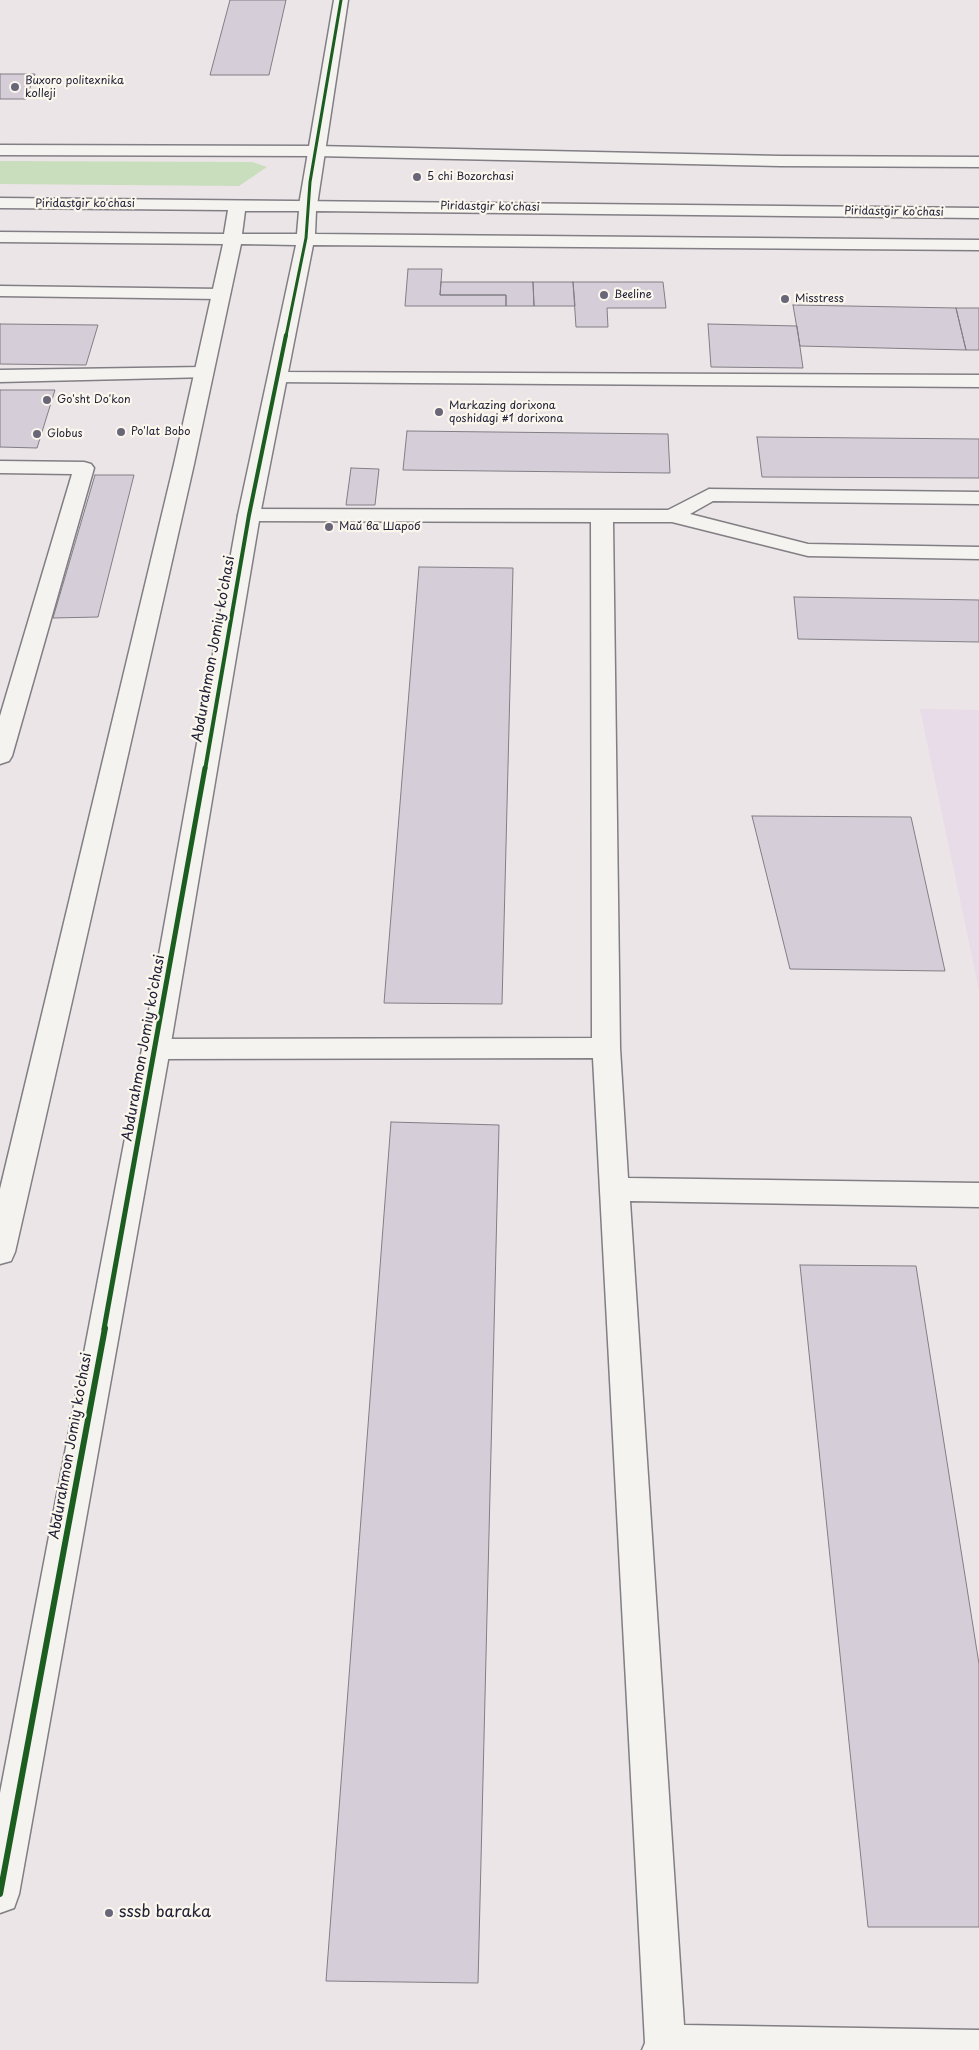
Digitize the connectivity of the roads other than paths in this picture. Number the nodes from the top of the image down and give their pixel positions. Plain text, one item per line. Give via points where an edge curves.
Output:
1 (342, 0) edge
2 (0, 150) edge
3 (316, 151) junction
4 (979, 162) edge
5 (0, 203) edge
6 (237, 205) junction
7 (308, 205) junction
8 (979, 213) edge
9 (0, 237) edge
10 (232, 238) junction
11 (306, 238) junction
12 (979, 245) edge
13 (0, 291) edge
14 (221, 294) junction
15 (202, 373) junction
16 (0, 376) edge
17 (279, 378) junction
18 (979, 381) edge
19 (0, 467) edge
20 (979, 498) edge
21 (249, 515) junction
22 (602, 516) junction
23 (672, 516) junction
24 (979, 553) edge
25 (0, 756) edge
26 (606, 1048) junction
27 (156, 1049) junction
28 (614, 1189) junction
29 (979, 1195) edge
30 (0, 1252) edge
31 (0, 1894) edge
32 (663, 2047) edge
33 (979, 2050) edge

1 - 3 street, Abdurahmon Jomiy ko'chasi
2 - 3 street
3 - 4 street
3 - 7 street, Abdurahmon Jomiy ko'chasi
5 - 6 street, Piridastgir ko'chasi
6 - 7 street, Piridastgir ko'chasi
6 - 10 street
7 - 8 street, Piridastgir ko'chasi
7 - 11 street, Abdurahmon Jomiy ko'chasi
9 - 10 street
10 - 11 street
10 - 14 street
11 - 12 street
11 - 17 street, Abdurahmon Jomiy ko'chasi
13 - 14 street
14 - 15 street
15 - 16 street
15 - 30 street via 184,464
17 - 18 street
17 - 21 street, Abdurahmon Jomiy ko'chasi
19 - 25 street via 84,468
20 - 23 street via 709,494
21 - 22 street
21 - 27 street, Abdurahmon Jomiy ko'chasi
22 - 23 street
22 - 26 street
23 - 24 street via 808,550
26 - 27 street
26 - 28 street
27 - 31 street, Abdurahmon Jomiy ko'chasi
28 - 29 street
28 - 32 street
32 - 33 street

